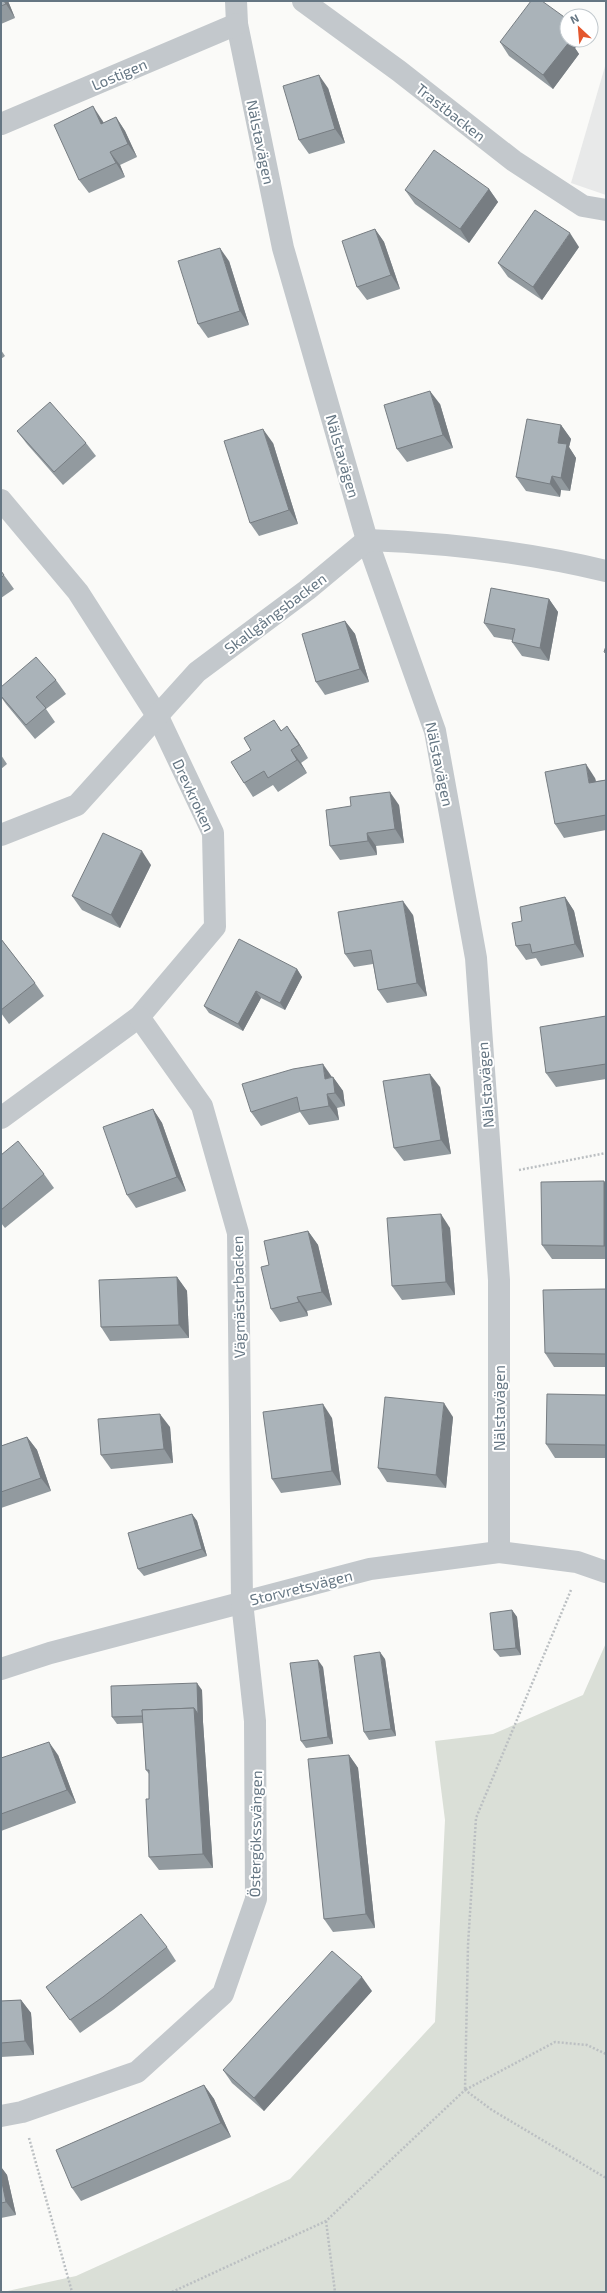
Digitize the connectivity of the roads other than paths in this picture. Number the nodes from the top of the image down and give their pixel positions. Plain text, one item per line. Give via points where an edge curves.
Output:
1 (236, 1) edge
2 (303, 1) edge
3 (237, 24) junction
4 (1, 124) edge
5 (606, 210) edge
6 (1, 500) edge
7 (367, 540) junction
8 (606, 571) edge
9 (158, 717) junction
10 (1, 835) edge
11 (139, 1017) junction
12 (1, 1118) edge
13 (499, 1552) junction
14 (606, 1572) edge
15 (242, 1602) junction
16 (1, 1669) edge
17 (11, 2114) edge

1 - 3 street, Nälstavägen
2 - 5 street, Trastbacken via 399,71 514,161 583,206
3 - 4 street, Lostigen
3 - 7 street, Nälstavägen via 283,248
6 - 9 street, Drevkroken via 78,592
7 - 8 street via 432,543 573,563
7 - 9 street, Skallgångsbacken via 307,590 197,672
7 - 13 street, Nälstavägen via 435,730 476,958 499,1280
9 - 10 street, Skallgångsbacken via 77,805
9 - 11 street, Drevkroken via 213,833 215,927
11 - 12 street, Drevkroken
11 - 15 street, Vägmästarbacken via 202,1106 238,1232
13 - 14 street, Storvretsvägen via 577,1562
13 - 15 street, Storvretsvägen via 370,1569
15 - 16 street, Storvretsvägen via 50,1653
15 - 17 street, Östergökssvängen via 255,1721 256,1899 223,1994 137,2072

